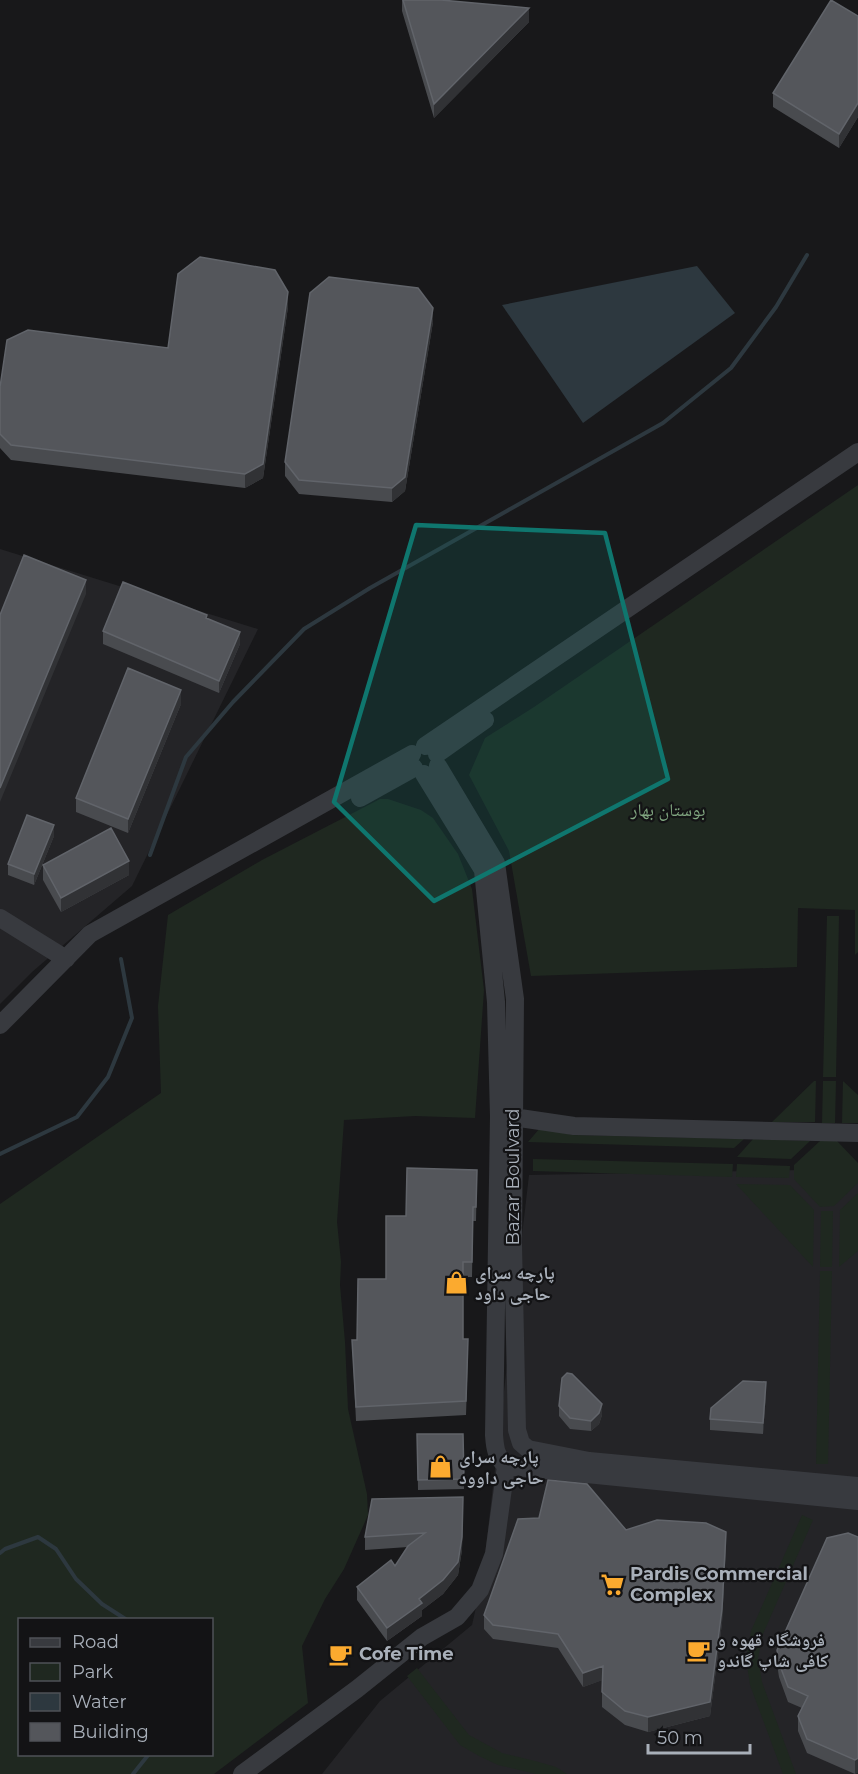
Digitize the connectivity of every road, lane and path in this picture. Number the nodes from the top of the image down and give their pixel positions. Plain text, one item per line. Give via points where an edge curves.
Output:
1 (858, 452) edge
2 (858, 465) edge
3 (425, 760) junction
4 (0, 918) edge
5 (66, 959) junction
6 (0, 1025) edge
7 (513, 1117) junction
8 (858, 1132) edge
9 (506, 1466) junction
10 (858, 1486) edge
11 (858, 1501) edge
12 (242, 1774) edge

1 - 3 street
2 - 3 street
3 - 5 street
3 - 7 street, Bazar Boulvard via 496,863 515,999
3 - 9 street via 483,870 496,1002 498,1093 494,1435 498,1458
4 - 5 street
5 - 6 street
7 - 8 street via 574,1126
7 - 10 street, Bazar Boulvard via 516,1419 521,1443 534,1451 589,1461
9 - 11 street
9 - 12 street via 494,1554 480,1590 457,1617 422,1637

